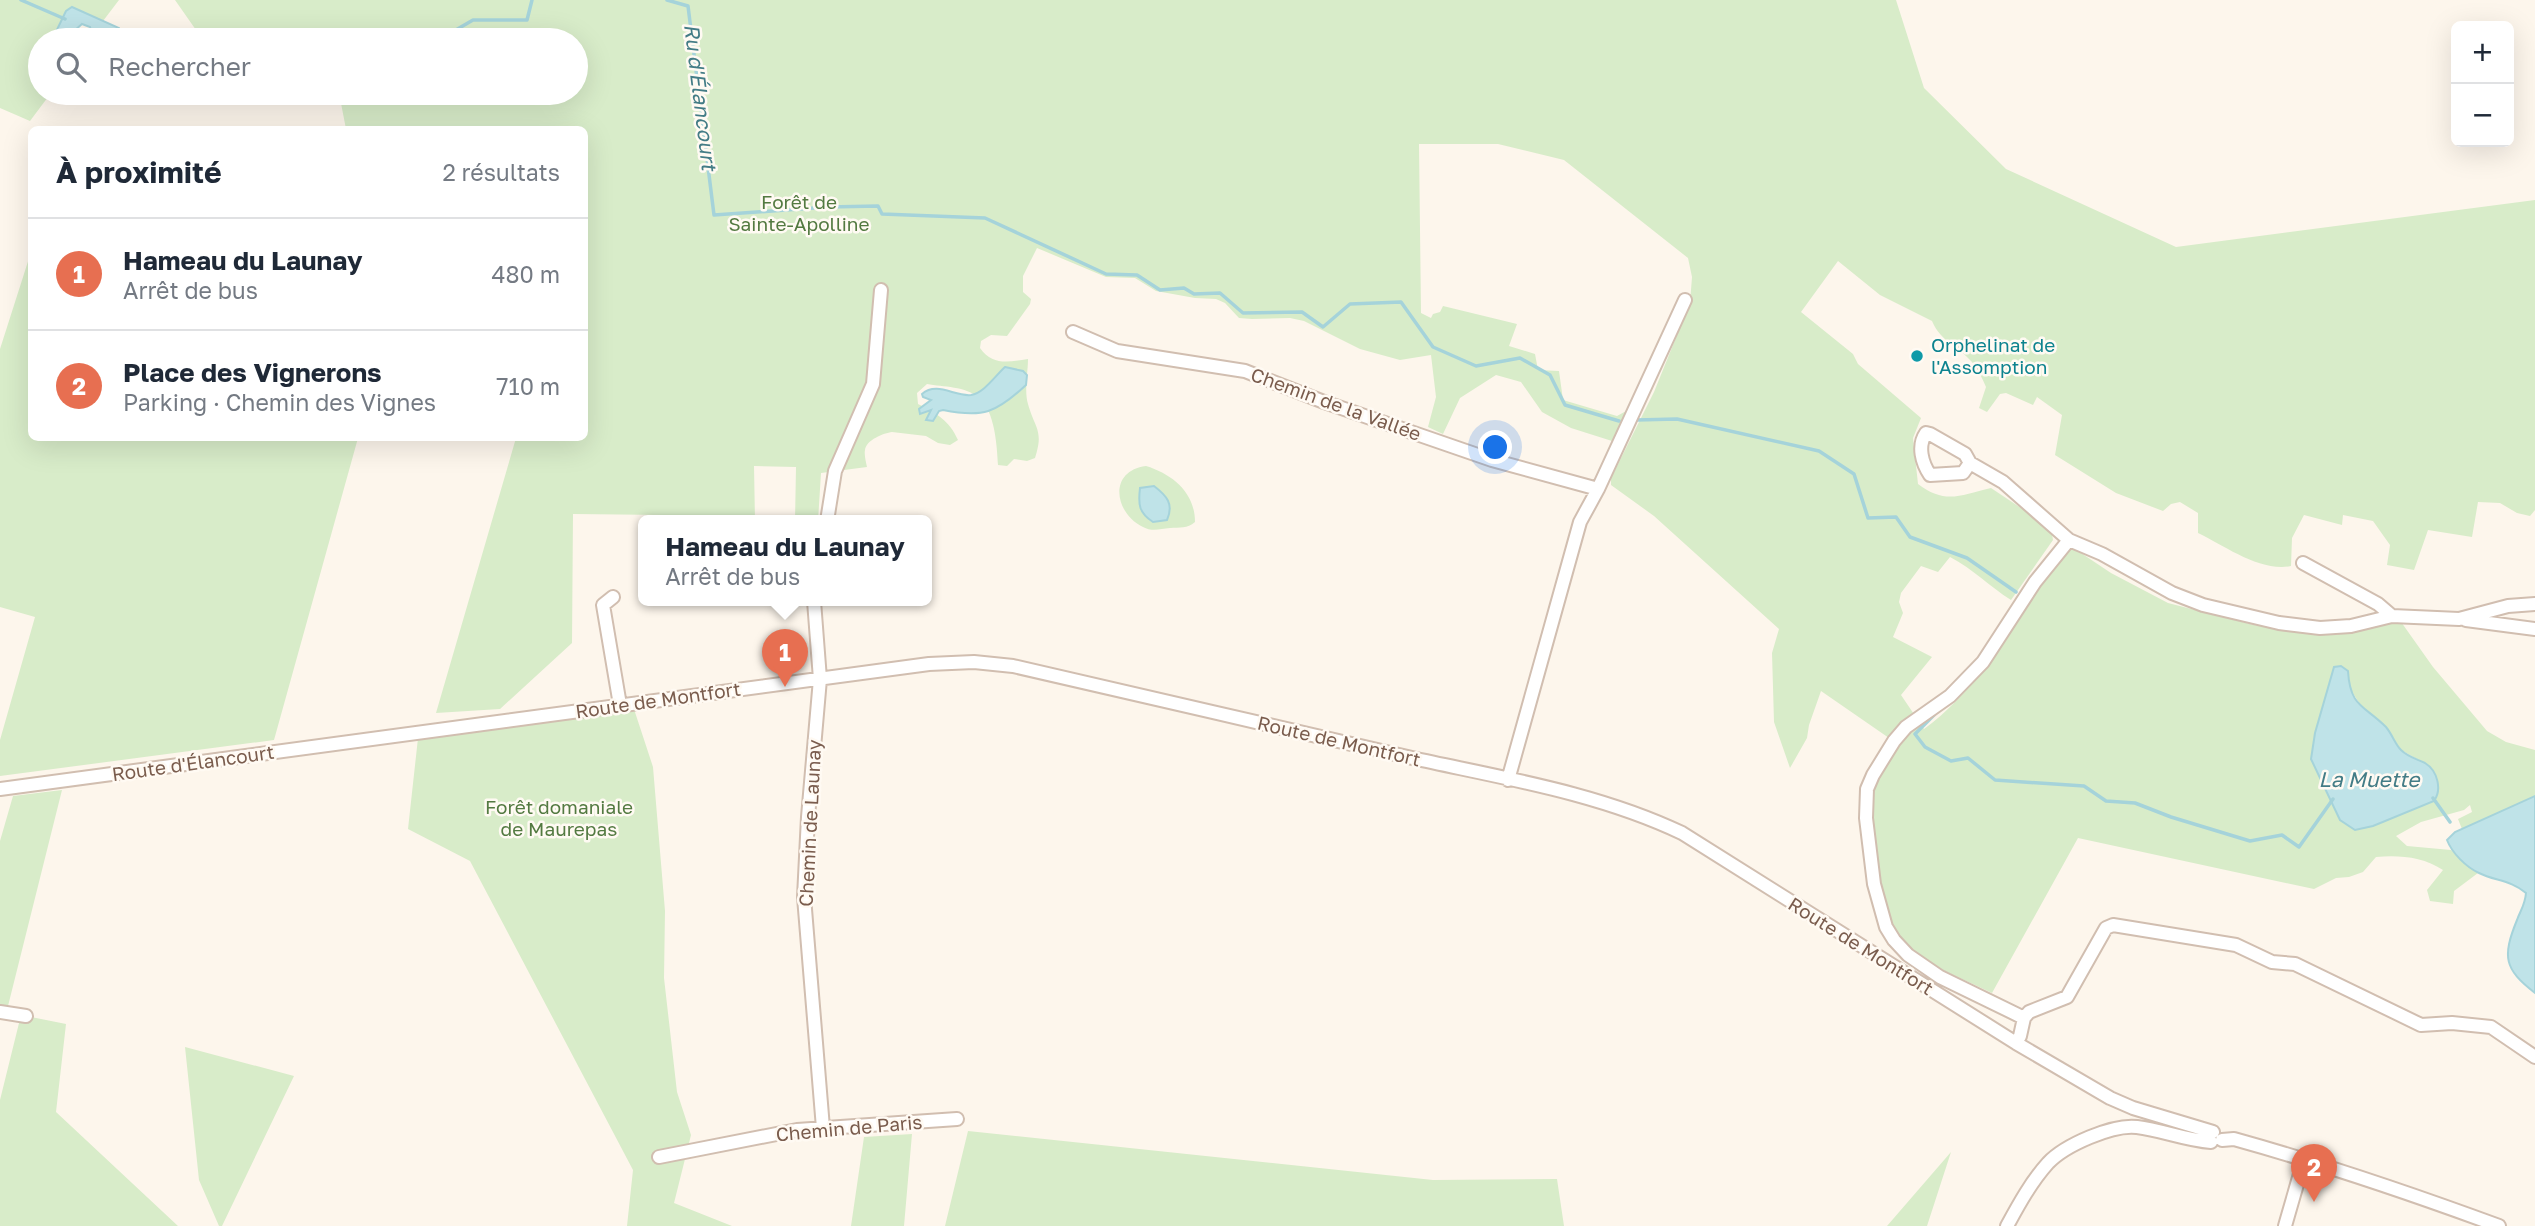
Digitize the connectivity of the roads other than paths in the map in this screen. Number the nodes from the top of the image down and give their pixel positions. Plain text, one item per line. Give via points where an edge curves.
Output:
1 (881, 290) dead end
2 (1685, 300) dead end
3 (1073, 332) dead end
4 (1970, 463) dead end
5 (1598, 489) junction
6 (828, 515) edge
7 (2069, 540) junction
8 (2303, 563) dead end
9 (613, 597) dead end
10 (2535, 604) edge
11 (814, 606) edge
12 (2392, 616) junction
13 (2459, 619) junction
14 (2535, 629) edge
15 (820, 678) junction
16 (620, 705) junction
17 (386, 737) joint
18 (1508, 780) junction
19 (0, 789) edge
20 (0, 1012) edge
21 (26, 1016) dead end
22 (2024, 1018) junction
23 (2016, 1043) junction
24 (2535, 1057) edge
25 (957, 1119) dead end
26 (823, 1128) junction
27 (2215, 1138) junction
28 (659, 1157) dead end
29 (2304, 1160) junction
30 (2007, 1226) edge
31 (2285, 1226) edge
32 (2499, 1226) edge

1 - 6 street via 873,384 835,471
2 - 5 street
3 - 5 street, Chemin de la Vallée via 1117,351 1245,371 1492,460
4 - 7 street via 2003,482
5 - 18 street via 1580,522
7 - 12 street via 2172,593 2279,623 2320,628
7 - 22 street via 2035,582 1983,662 1950,696 1894,741 1867,789 1874,884 1882,917 1894,940 1940,977
8 - 12 street
9 - 16 street via 603,606
10 - 13 street
11 - 15 street, Chemin de Launay
12 - 13 street
13 - 14 street
15 - 16 street, Route de Montfort
15 - 18 street, Route de Montfort via 929,664 1013,666
15 - 26 street, Chemin de Launay via 804,897
16 - 17 street, Route de Montfort
17 - 19 street, Route d'Élancourt
18 - 23 street, Route de Montfort via 1609,804 1682,833
20 - 21 street
22 - 23 street
22 - 24 street via 2067,998 2106,928 2113,925 2236,945 2273,962 2295,964 2421,1025 2491,1027
23 - 27 street, Route de Montfort via 2110,1098
25 - 26 street, Chemin de Paris
26 - 28 street, Chemin de Paris
27 - 29 street, Route de Montfort via 2234,1139
27 - 30 street via 2196,1141 2135,1127 2104,1131 2050,1160
29 - 31 street
29 - 32 street, Route de Montfort

